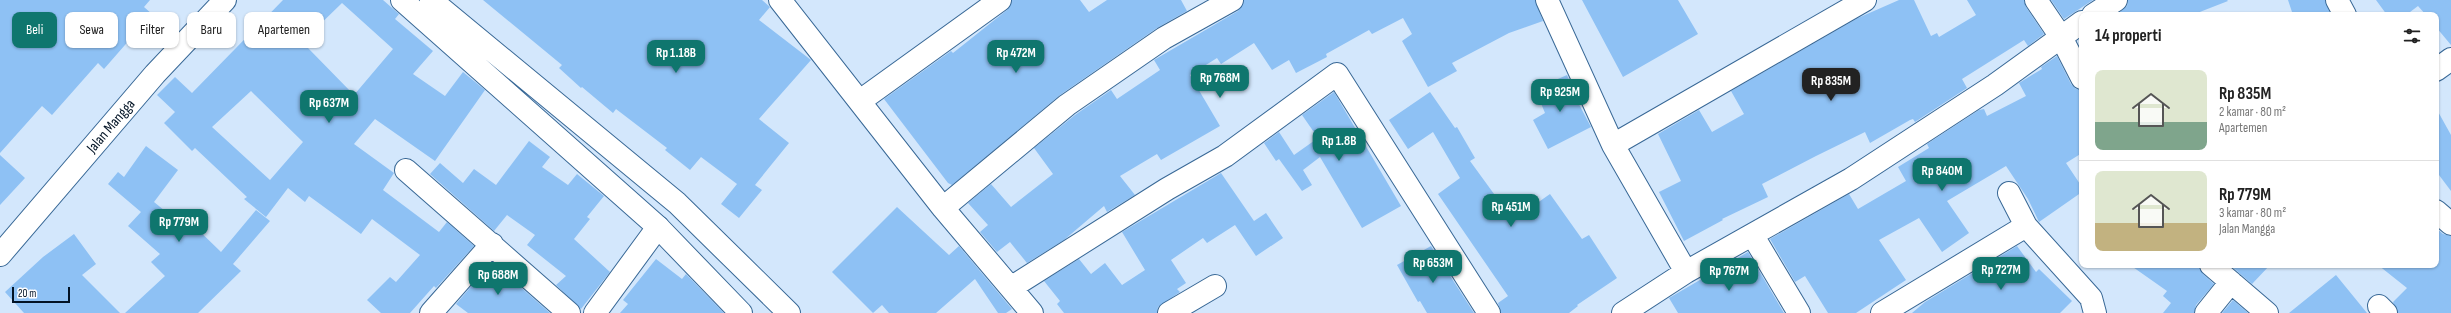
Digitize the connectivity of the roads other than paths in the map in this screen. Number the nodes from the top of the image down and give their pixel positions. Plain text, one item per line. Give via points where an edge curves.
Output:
1 (225, 0) edge
2 (402, 0) edge
3 (431, 0) edge
4 (780, 0) edge
5 (1000, 0) edge
6 (1232, 0) edge
7 (1547, 0) edge
8 (1865, 0) edge
9 (2036, 0) edge
10 (2116, 0) edge
11 (2337, 0) edge
12 (2097, 12) edge
13 (2343, 12) edge
14 (2079, 24) edge
15 (2061, 37) junction
16 (2451, 59) edge
17 (2439, 68) edge
18 (2079, 72) edge
19 (860, 102) junction
20 (1614, 145) junction
21 (406, 170) dead end
22 (2009, 193) dead end
23 (943, 208) junction
24 (2439, 214) edge
25 (2451, 224) edge
26 (2026, 226) junction
27 (658, 227) junction
28 (1753, 236) junction
29 (492, 244) junction
30 (0, 255) edge
31 (2215, 268) edge
32 (1686, 272) junction
33 (2231, 282) junction
34 (1215, 286) dead end
35 (1012, 287) junction
36 (1630, 311) edge
37 (431, 313) edge
38 (569, 313) edge
39 (595, 313) edge
40 (741, 313) edge
41 (789, 313) edge
42 (1032, 313) edge
43 (1169, 313) edge
44 (1489, 313) edge
45 (1799, 313) edge
46 (1882, 313) edge
47 (2095, 313) edge
48 (2206, 313) edge
49 (2267, 313) edge

1 - 30 street, Jalan Mangga via 155,74
2 - 27 street
3 - 41 street via 677,203
4 - 19 street
5 - 19 street
6 - 23 street via 1164,38 1067,105
7 - 20 street
8 - 20 street
9 - 15 street
10 - 12 street
11 - 13 street
14 - 15 street
15 - 18 street
15 - 28 street via 1995,85 1851,179
16 - 17 street
19 - 23 street
20 - 32 street
21 - 29 street
22 - 26 street
23 - 35 street
24 - 25 street
26 - 46 street
26 - 47 street via 2091,298
27 - 39 street
27 - 40 street
28 - 32 street
28 - 45 street
29 - 37 street
29 - 38 street
31 - 33 street
32 - 36 street
33 - 48 street
33 - 49 street
34 - 43 street
35 - 42 street
35 - 44 street via 1167,189 1225,156 1337,74

